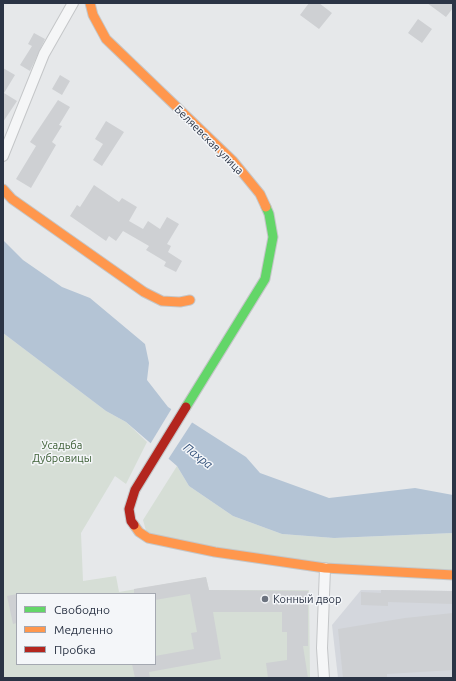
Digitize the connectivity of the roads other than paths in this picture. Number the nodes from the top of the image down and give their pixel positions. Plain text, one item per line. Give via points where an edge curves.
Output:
1 (73, 3) edge
2 (90, 3) edge
3 (3, 156) edge
4 (3, 189) edge
5 (190, 300) dead end
6 (325, 568) junction
7 (453, 575) edge
8 (324, 678) edge

1 - 3 street via 44,54
2 - 6 main road, Беляевская улица via 93,15 106,39 233,161 260,194 269,214 273,237 265,279 135,490 129,509 132,521 139,532 162,542
4 - 5 main road via 12,199 144,292 162,301
6 - 7 main road, Беляевская улица
6 - 8 street via 322,648

